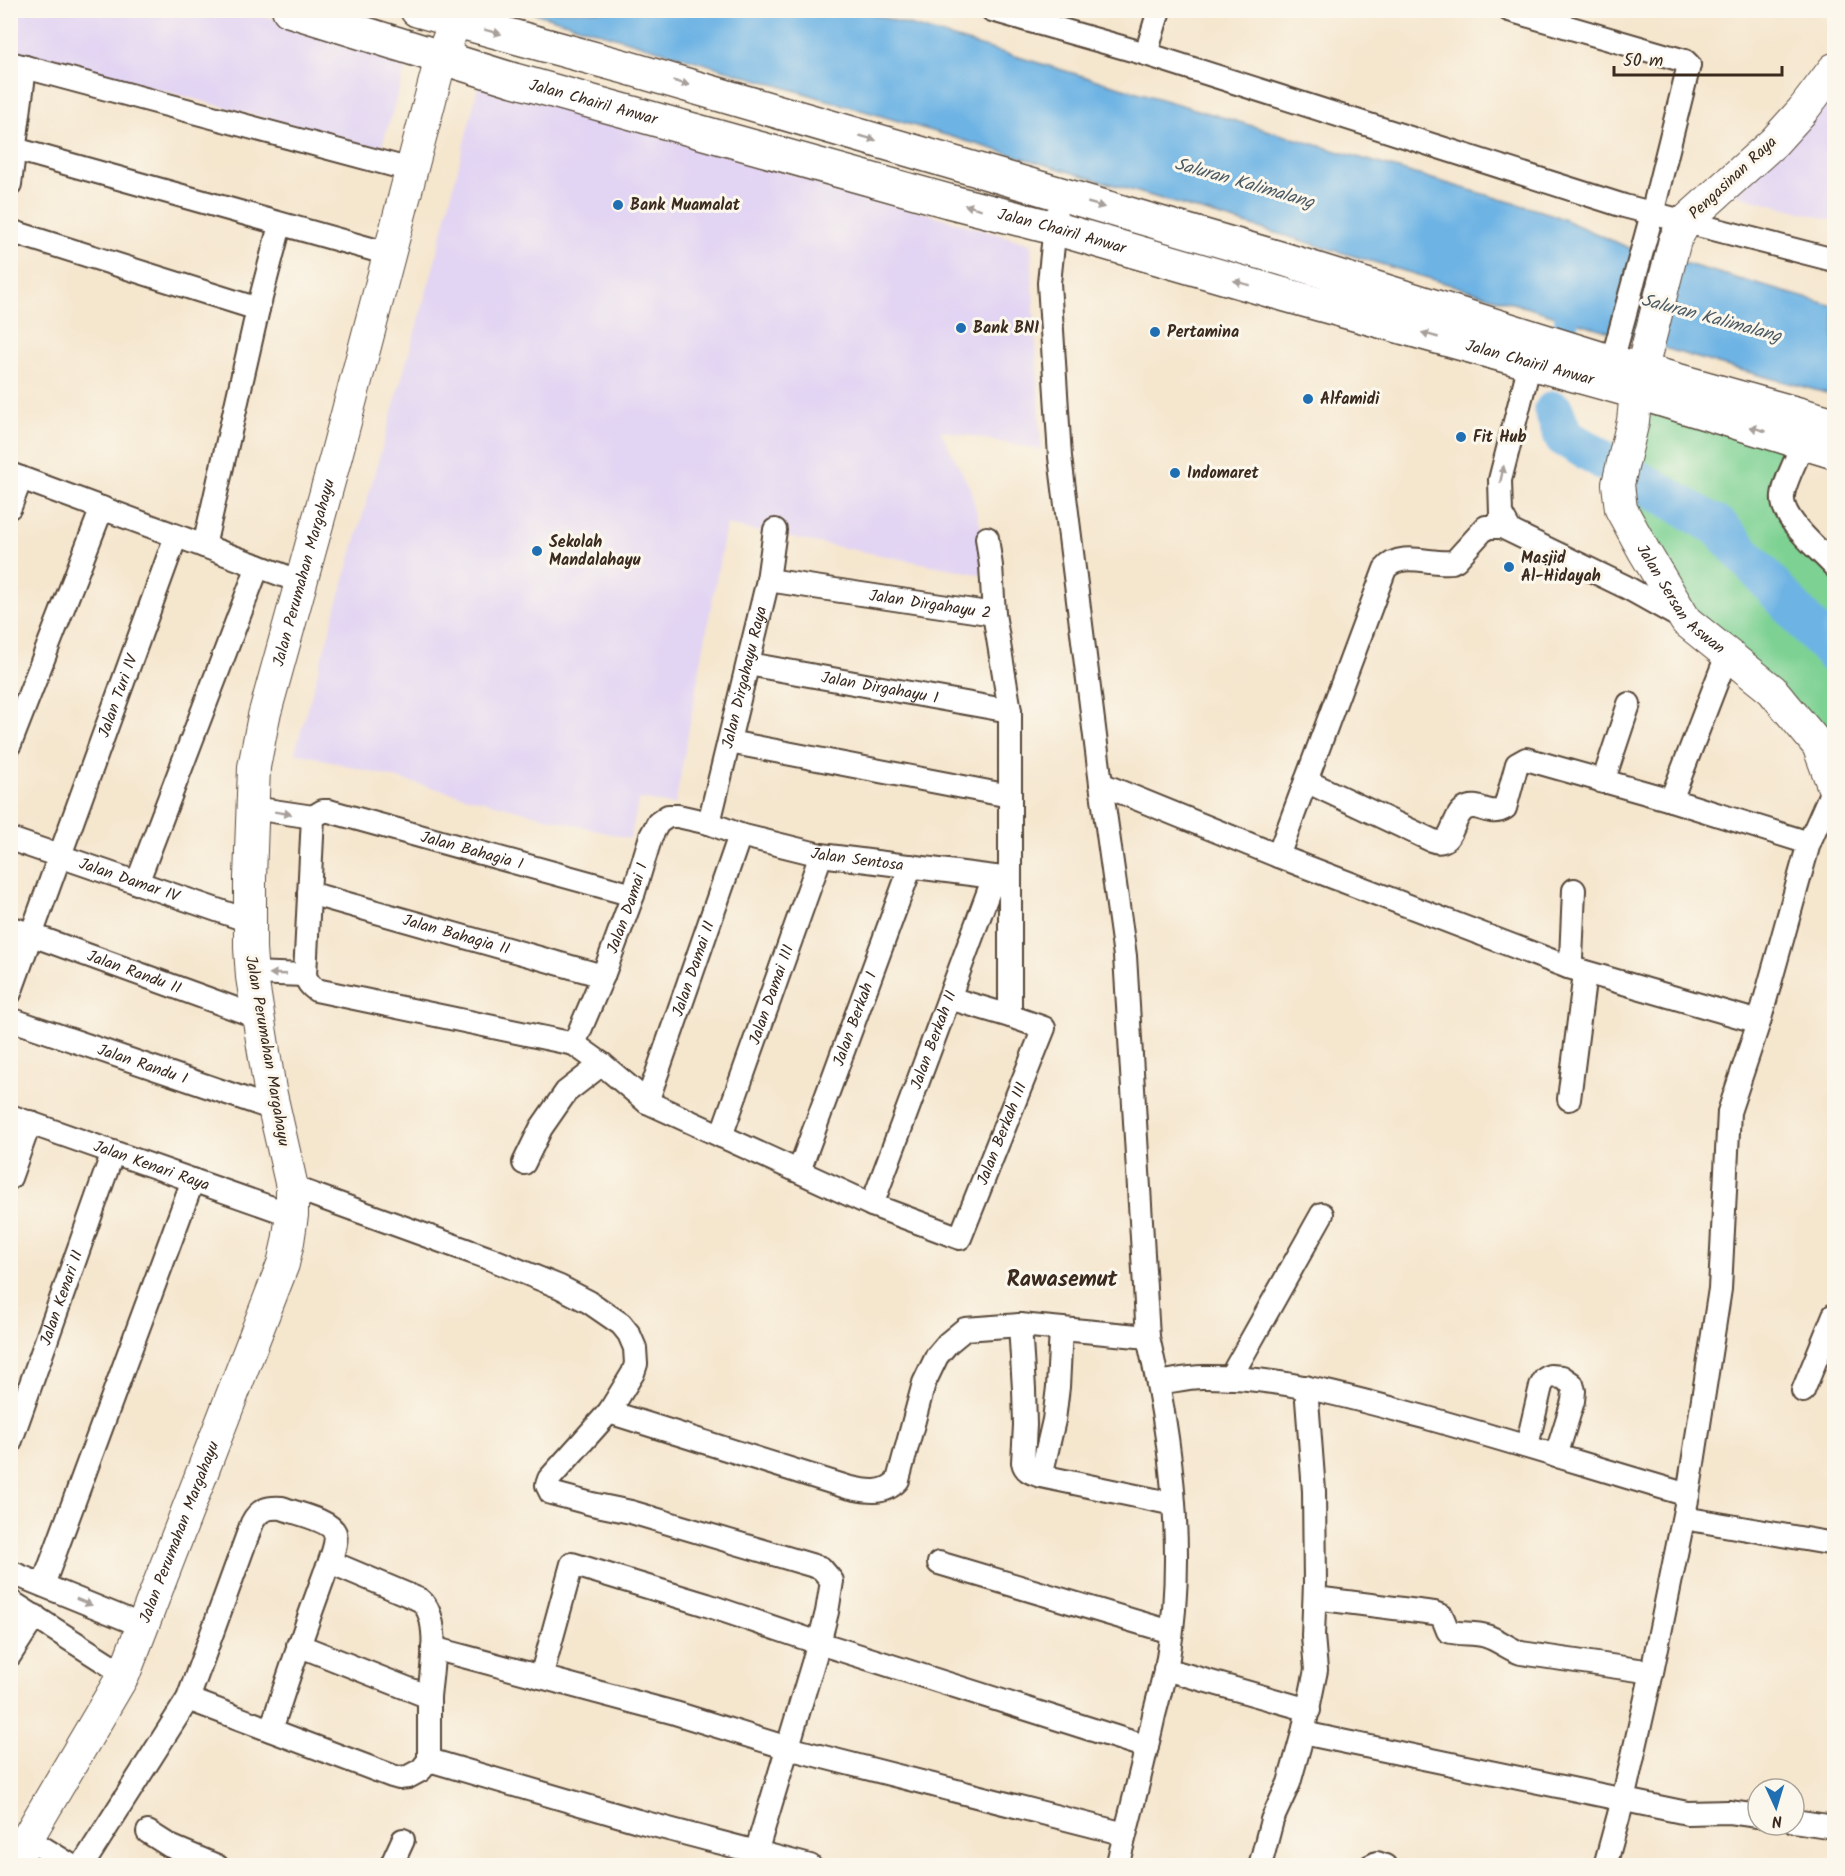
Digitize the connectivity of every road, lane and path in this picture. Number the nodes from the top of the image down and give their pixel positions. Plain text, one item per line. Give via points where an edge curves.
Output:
1 (289, 10) edge
2 (417, 10) edge
3 (992, 10) edge
4 (1159, 10) edge
5 (1509, 10) edge
6 (455, 22) junction
7 (1146, 54) junction
8 (441, 58) junction
9 (18, 65) edge
10 (1834, 69) edge
11 (15, 149) junction
12 (411, 170) junction
13 (10, 184) edge
14 (1061, 194) junction
15 (1652, 214) junction
16 (280, 225) junction
17 (1054, 228) junction
18 (1680, 230) junction
19 (10, 231) edge
20 (389, 254) junction
21 (1834, 261) edge
22 (258, 309) junction
23 (1530, 363) junction
24 (1627, 374) junction
25 (1834, 424) edge
26 (1803, 443) junction
27 (1834, 452) edge
28 (16, 476) edge
29 (10, 507) edge
30 (102, 508) junction
31 (775, 530) dead end
32 (1510, 530) junction
33 (176, 536) junction
34 (987, 538) dead end
35 (204, 546) junction
36 (1644, 551) junction
37 (258, 566) junction
38 (1834, 566) edge
39 (768, 580) junction
40 (301, 582) junction
41 (1626, 587) junction
42 (994, 614) junction
43 (1686, 621) junction
44 (1727, 655) junction
45 (748, 664) junction
46 (1629, 704) dead end
47 (1010, 711) junction
48 (729, 742) junction
49 (10, 744) edge
50 (1306, 781) junction
51 (1604, 782) junction
52 (1101, 783) junction
53 (1834, 787) edge
54 (1010, 796) junction
55 (1671, 800) junction
56 (253, 808) junction
57 (313, 817) junction
58 (709, 823) junction
59 (740, 835) junction
60 (10, 838) edge
61 (1809, 843) junction
62 (821, 855) junction
63 (60, 856) junction
64 (1278, 856) junction
65 (911, 866) junction
66 (1002, 878) junction
67 (137, 883) junction
68 (1574, 890) dead end
69 (309, 893) junction
70 (633, 896) junction
71 (249, 921) junction
72 (21, 931) edge
73 (1577, 970) junction
74 (251, 973) junction
75 (305, 975) junction
76 (603, 976) junction
77 (10, 993) edge
78 (948, 998) junction
79 (1010, 1016) junction
80 (258, 1017) junction
81 (10, 1019) edge
82 (1759, 1022) junction
83 (574, 1044) junction
84 (602, 1064) junction
85 (1569, 1099) dead end
86 (647, 1102) junction
87 (274, 1110) junction
88 (20, 1119) edge
89 (720, 1136) junction
90 (113, 1152) junction
91 (524, 1163) dead end
92 (799, 1171) junction
93 (10, 1178) edge
94 (193, 1180) junction
95 (292, 1201) junction
96 (872, 1205) junction
97 (1322, 1214) dead end
98 (1834, 1315) edge
99 (1020, 1325) junction
100 (1061, 1329) junction
101 (1148, 1337) junction
102 (1230, 1378) junction
103 (1158, 1383) junction
104 (1306, 1387) junction
105 (1803, 1391) dead end
106 (609, 1412) junction
107 (10, 1443) edge
108 (1527, 1446) junction
109 (1556, 1456) junction
110 (1041, 1476) junction
111 (1688, 1495) junction
112 (1174, 1504) junction
113 (1684, 1518) junction
114 (1834, 1544) edge
115 (330, 1562) junction
116 (939, 1563) dead end
117 (10, 1572) edge
118 (43, 1585) junction
119 (1315, 1598) junction
120 (10, 1601) edge
121 (35, 1616) junction
122 (143, 1626) junction
123 (1171, 1632) junction
124 (819, 1643) junction
125 (298, 1645) junction
126 (434, 1648) junction
127 (10, 1655) edge
128 (1165, 1669) junction
129 (1652, 1672) junction
130 (124, 1674) junction
131 (541, 1677) junction
132 (429, 1697) junction
133 (188, 1699) junction
134 (1308, 1710) junction
135 (271, 1730) junction
136 (1303, 1733) junction
137 (1147, 1747) junction
138 (788, 1748) junction
139 (429, 1760) junction
140 (1623, 1800) junction
141 (1746, 1814) edge
142 (1806, 1823) edge
143 (1834, 1827) edge
144 (148, 1832) dead end
145 (1125, 1834) junction
146 (403, 1840) dead end
147 (60, 1857) edge
148 (754, 1858) edge
149 (11, 1866) edge
150 (216, 1866) edge
151 (391, 1866) edge
152 (810, 1866) edge
153 (1117, 1866) edge
154 (1260, 1866) edge
155 (1371, 1866) edge
156 (1385, 1866) edge
157 (1605, 1866) edge

1 - 8 main road, Jalan Chairil Anwar
2 - 6 main road, Jalan Chairil Anwar
3 - 7 street
4 - 7 street
5 - 15 street via 1688,63
6 - 8 street, Jalan Perumahan Margahayu
6 -> 14 main road, Jalan Chairil Anwar via 625,67
7 - 15 street
8 - 12 street, Jalan Perumahan Margahayu
17 -> 8 main road, Jalan Chairil Anwar
9 - 11 street
9 - 12 street
10 - 18 street, Pengasinan Raya via 1774,142
11 - 13 street
11 - 16 street
12 - 20 street, Jalan Perumahan Margahayu
14 - 17 street
14 -> 24 main road, Jalan Chairil Anwar via 1283,259
15 - 18 street
15 - 24 street via 1644,245
16 - 20 street
16 - 22 street
23 -> 17 main road, Jalan Chairil Anwar
17 - 52 street via 1049,283 1060,457
18 - 21 street
18 - 24 street
19 - 22 street
20 - 40 street, Jalan Perumahan Margahayu
22 - 35 street
23 - 24 main road, Jalan Chairil Anwar
32 -> 23 street via 1501,514 1500,480
24 - 25 main road, Jalan Chairil Anwar
26 -> 24 main road, Jalan Chairil Anwar
24 - 36 street, Jalan Sersan Aswan via 1618,484 1621,508
26 - 27 main road, Jalan Chairil Anwar
26 - 38 street via 1783,493 1783,504 1794,524
28 - 29 street
28 - 30 street
30 - 33 street
30 - 49 street
31 - 39 street, Jalan Dirgahayu Raya
32 - 41 street
32 - 50 street via 1486,527 1452,562 1405,559 1394,561 1385,569
33 - 35 street
33 - 63 street, Jalan Turi IV
34 - 42 street
35 - 37 street
36 - 41 street
36 - 43 street, Jalan Sersan Aswan
37 - 40 street
37 - 67 street
39 - 42 street, Jalan Dirgahayu 2
39 - 45 street, Jalan Dirgahayu Raya
40 - 56 street, Jalan Perumahan Margahayu via 264,716
41 - 43 street
42 - 47 street, Jalan Dirgahayu 2
43 - 44 street, Jalan Sersan Aswan
44 - 53 street, Jalan Sersan Aswan via 1772,690 1818,745
44 - 55 street
45 - 47 street, Jalan Dirgahayu 1
45 - 48 street, Jalan Dirgahayu Raya
46 - 51 street
47 - 54 street, Jalan Dirgahayu 2
48 - 54 street
48 - 58 street, Jalan Dirgahayu Raya
50 - 51 street via 1439,842 1448,838 1466,808 1497,812 1505,808 1517,765 1523,760
50 - 64 street
51 - 55 street
52 - 64 street
52 - 101 street via 1125,956
53 - 61 street
54 - 66 street, Jalan Dirgahayu 2
55 - 61 street
56 -> 57 street, Jalan Bahagia I
56 - 71 street, Jalan Perumahan Margahayu
57 - 69 street
57 - 70 street, Jalan Bahagia I via 329,811
58 - 59 street, Jalan Sentosa
58 - 70 street, Jalan Damai I via 673,815 663,818 651,836
59 - 62 street, Jalan Sentosa
59 - 86 street, Jalan Damai II
60 - 63 street, Jalan Damar IV
61 - 82 street
62 - 65 street, Jalan Sentosa
62 - 89 street, Jalan Damai III
63 - 67 street, Jalan Damar IV
63 - 72 street, Jalan Turi IV
64 - 73 street
65 - 66 street, Jalan Sentosa
65 - 92 street, Jalan Berkah I
66 - 78 street, Jalan Berkah II
66 - 79 street, Jalan Dirgahayu 2
67 - 71 street, Jalan Damar IV
68 - 73 street via 1571,959
69 - 75 street
69 - 76 street, Jalan Bahagia II
70 - 76 street, Jalan Damai I
71 - 74 street, Jalan Perumahan Margahayu
72 - 77 street, Jalan Turi IV
72 - 80 street, Jalan Randu II
73 - 82 street
73 - 85 street
75 -> 74 street
74 - 80 street, Jalan Perumahan Margahayu
75 - 83 street via 316,990
76 - 83 street, Jalan Damai I
78 - 79 street
78 - 96 street, Jalan Berkah II
79 - 96 street, Jalan Berkah III via 1044,1028 960,1238
80 - 87 street, Jalan Perumahan Margahayu
81 - 87 street, Jalan Randu I
82 - 111 street via 1729,1112 1720,1289
83 - 84 street
84 - 86 street
84 - 91 street via 566,1092 541,1128
86 - 89 street
87 - 95 street, Jalan Perumahan Margahayu
88 - 90 street, Jalan Kenari Raya
88 - 93 street
89 - 92 street
90 - 94 street, Jalan Kenari Raya
90 - 107 street, Jalan Kenari II
92 - 96 street
94 - 95 street, Jalan Kenari Raya
94 - 118 street
95 - 106 street, Jalan Kenari Raya via 491,1259 589,1302 621,1324 633,1342 633,1373
95 - 122 street, Jalan Perumahan Margahayu via 283,1264
97 - 102 street
98 - 105 street
99 - 100 street
99 - 106 street via 965,1329 937,1356 924,1383 898,1480 882,1491 847,1487
99 - 110 street via 1023,1462 1026,1470
100 - 101 street
100 - 110 street via 1054,1420
101 - 103 street
102 - 103 street via 1201,1377
102 - 104 street
103 - 112 street
104 - 108 street
104 - 119 street via 1314,1491
106 - 124 street, Jalan Kenari Raya via 549,1479 549,1491 821,1568 832,1584
108 - 109 street
108 - 109 street via 1541,1386 1550,1376 1562,1377 1572,1384 1574,1395
109 - 111 street
110 - 112 street
111 - 113 street
112 - 123 street via 1176,1570
113 - 114 street
113 - 129 street
115 - 125 street
115 - 126 street via 420,1600 430,1617
115 - 133 street via 336,1537 326,1523 282,1508 267,1508 256,1515
116 - 123 street
117 - 118 street
118 -> 122 street
119 - 129 street via 1434,1613 1442,1616 1448,1630 1488,1636 1521,1653
119 - 134 street via 1316,1670
120 - 121 street
121 - 127 street
121 - 130 street
122 - 130 street, Jalan Perumahan Margahayu
123 - 128 street
124 - 131 street via 572,1564
124 - 137 street
124 - 138 street
125 - 132 street
125 - 135 street
126 - 131 street
126 - 132 street
128 - 134 street
128 - 137 street
129 - 140 street
130 - 147 street, Jalan Perumahan Margahayu
131 - 138 street
132 - 139 street
133 - 135 street
133 - 147 street
134 - 136 street
135 - 139 street via 399,1778 421,1770
136 - 140 street
136 - 154 street
137 - 145 street
138 - 145 street
138 - 148 street
139 - 148 street
140 - 141 street via 1687,1813
140 - 157 street
142 - 143 street
144 - 150 street
145 - 153 street
146 - 151 street
147 - 149 street, Jalan Perumahan Margahayu
148 - 152 street
155 - 156 street

